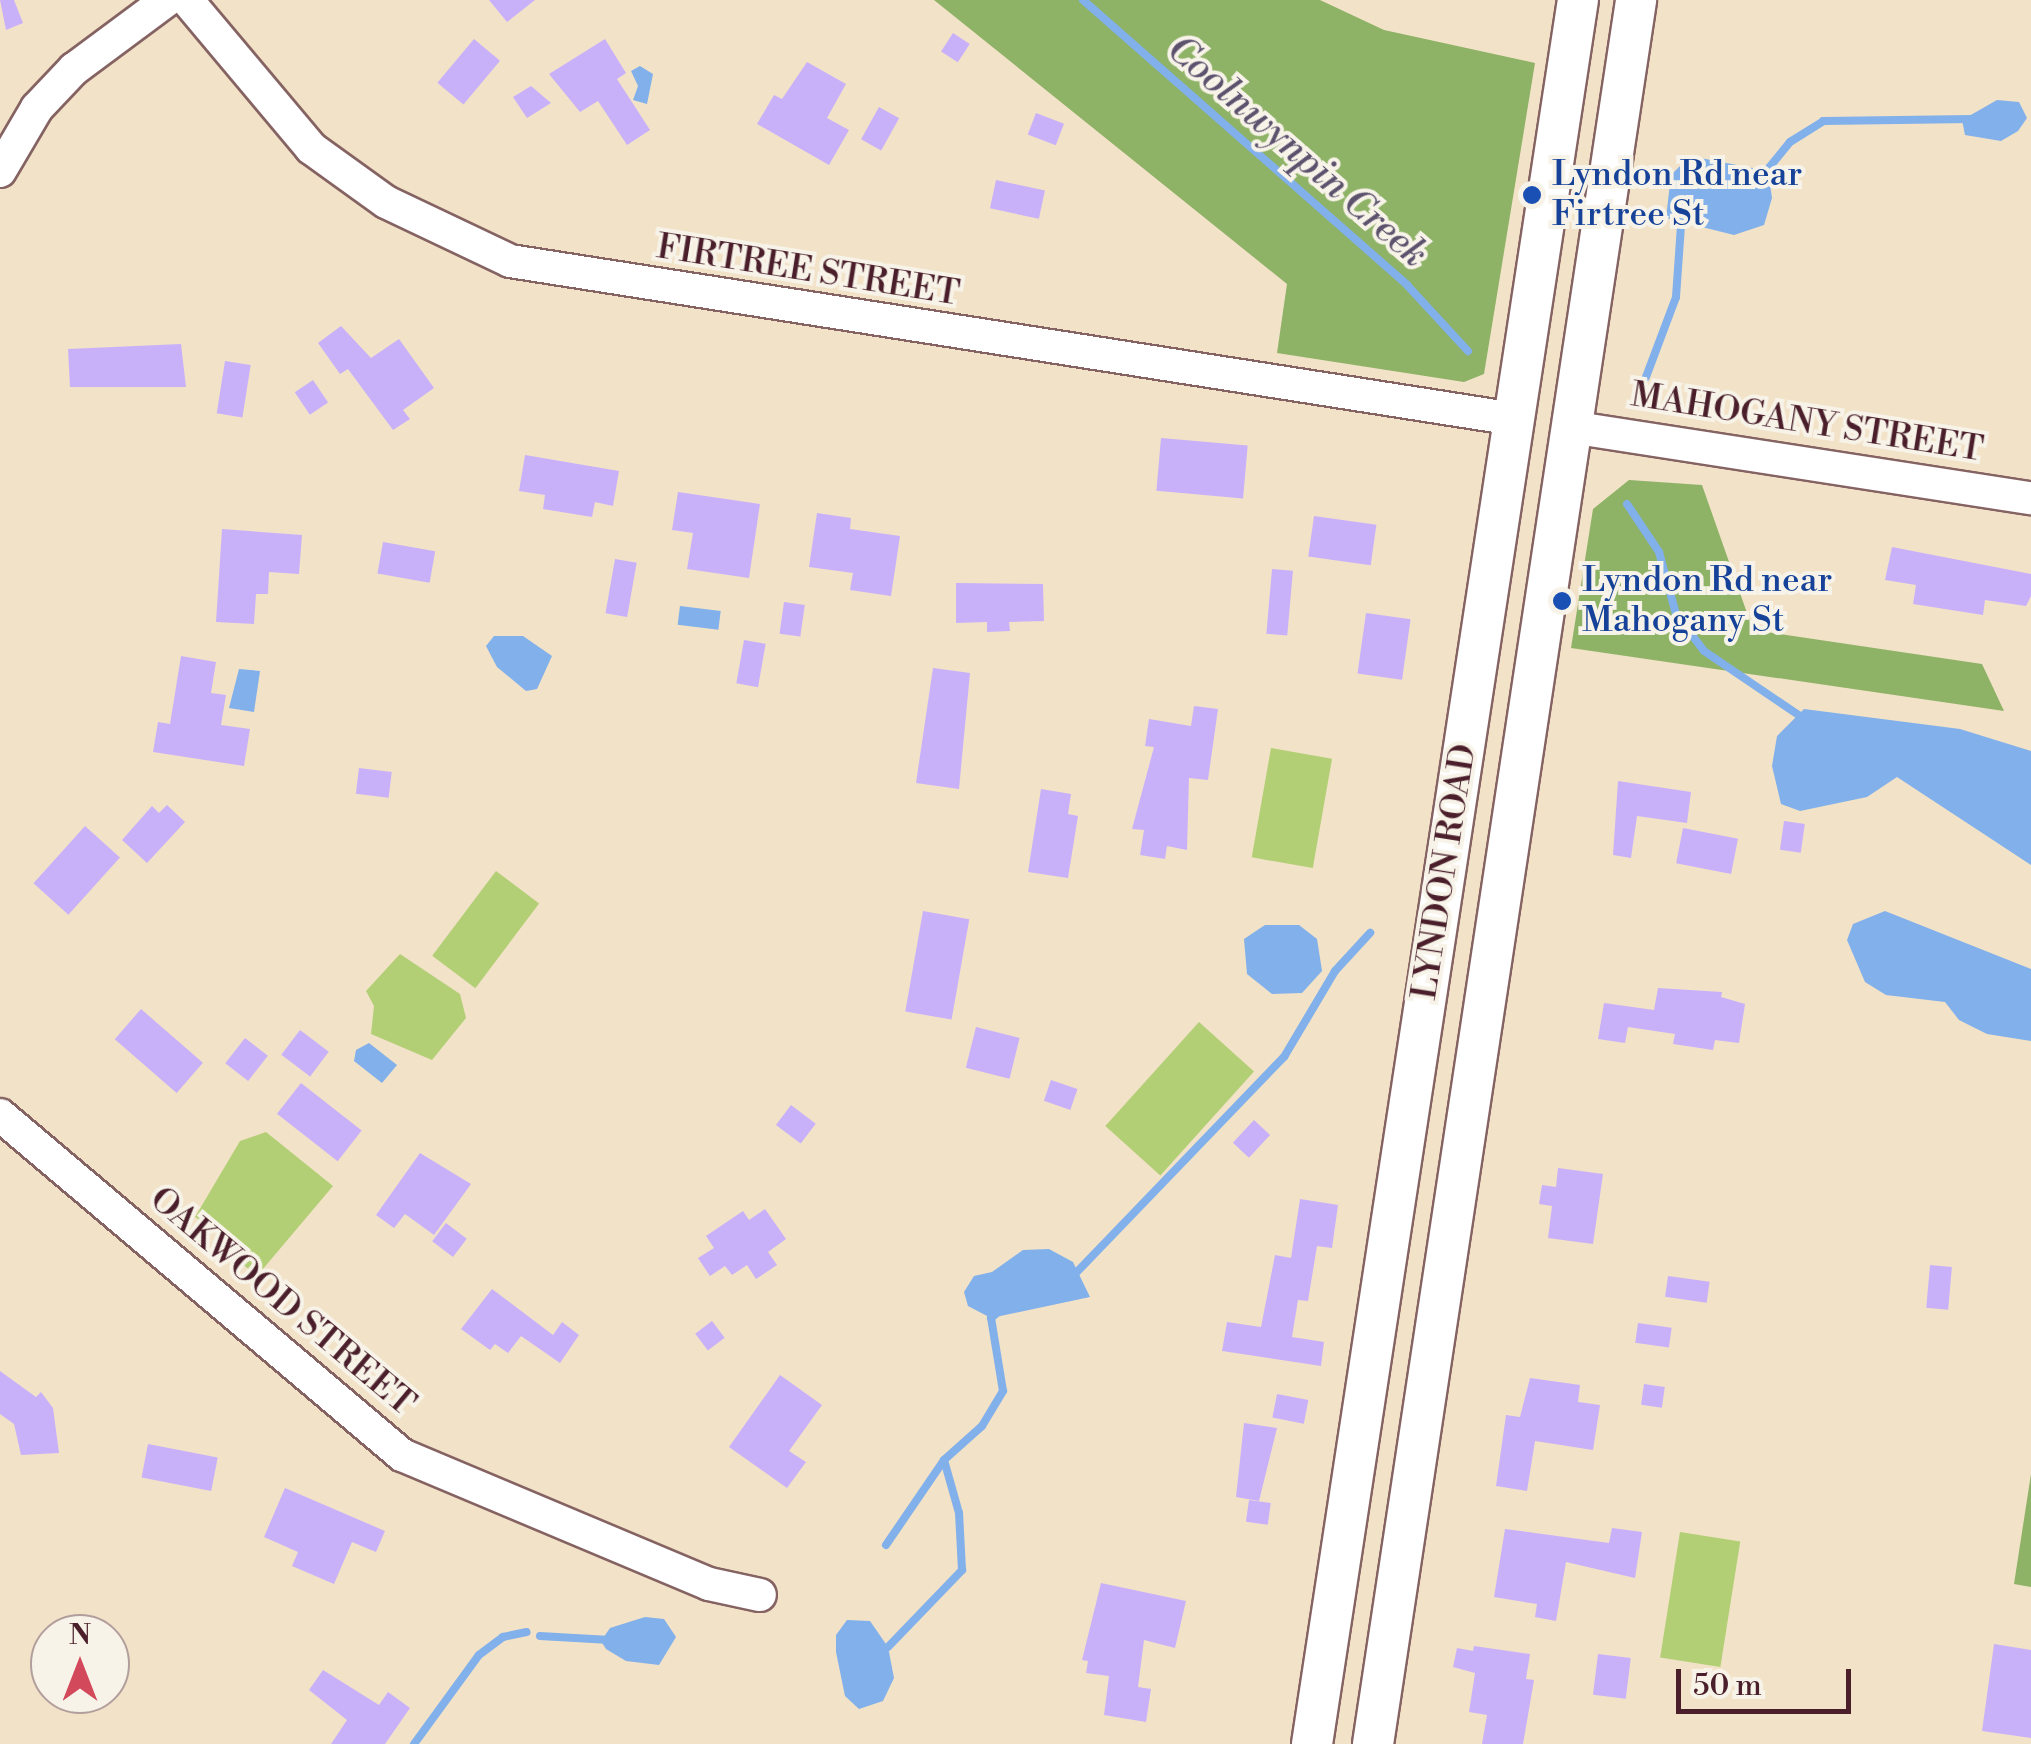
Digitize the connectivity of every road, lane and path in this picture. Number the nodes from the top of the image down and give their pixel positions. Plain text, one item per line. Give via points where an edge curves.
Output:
1 (166, 0) edge
2 (187, 0) edge
3 (1578, 0) edge
4 (1636, 0) edge
5 (0, 170) edge
6 (1514, 419) junction
7 (1570, 427) junction
8 (2031, 498) edge
9 (0, 1114) edge
10 (760, 1595) dead end
11 (1312, 1744) edge
12 (1373, 1744) edge

1 - 5 street via 74,69 37,108
2 - 6 street, FIRTREE STREET via 311,148 386,202 510,261
3 - 6 main road, LYNDON ROAD
4 - 7 main road, LYNDON ROAD
6 - 7 main road
6 - 11 main road, LYNDON ROAD
7 - 8 street, MAHOGANY STREET
7 - 12 main road, LYNDON ROAD
9 - 10 street, OAKWOOD STREET via 402,1454 709,1584

